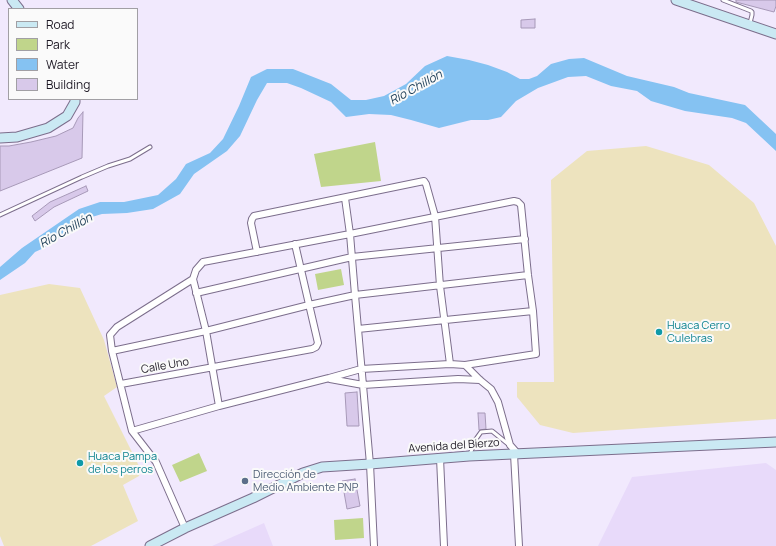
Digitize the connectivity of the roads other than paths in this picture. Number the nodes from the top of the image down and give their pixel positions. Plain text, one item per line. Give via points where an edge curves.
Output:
1 (12, 0) edge
2 (676, 0) edge
3 (723, 0) edge
4 (18, 8) edge
5 (749, 25) junction
6 (776, 34) edge
7 (75, 100) edge
8 (0, 138) edge
9 (150, 147) dead end
10 (345, 198) junction
11 (0, 215) edge
12 (435, 216) junction
13 (350, 234) junction
14 (525, 239) junction
15 (295, 244) junction
16 (437, 248) junction
17 (258, 252) junction
18 (352, 257) junction
19 (301, 268) junction
20 (528, 275) junction
21 (193, 279) junction
22 (440, 286) junction
23 (196, 293) junction
24 (355, 295) junction
25 (309, 305) junction
26 (533, 311) junction
27 (444, 320) junction
28 (358, 329) junction
29 (206, 331) junction
30 (112, 351) junction
31 (450, 364) junction
32 (465, 365) junction
33 (212, 368) junction
34 (361, 369) junction
35 (329, 378) junction
36 (480, 380) junction
37 (121, 384) junction
38 (363, 385) junction
39 (219, 406) junction
40 (132, 431) junction
41 (776, 442) edge
42 (514, 451) junction
43 (469, 456) junction
44 (440, 458) junction
45 (370, 464) junction
46 (185, 528) junction
47 (155, 545) edge
48 (374, 546) edge
49 (444, 546) edge
50 (519, 546) edge

1 - 4 street
2 - 5 street
3 - 5 lane via 752,12
5 - 6 street
7 - 8 street via 67,116 48,128 17,137
9 - 11 lane via 130,159 82,177
10 - 12 street via 424,181
10 - 13 street
10 - 17 street via 254,216 251,223
12 - 13 street
12 - 14 street via 514,200 521,205
12 - 16 street
13 - 15 street
13 - 18 street
14 - 16 street
14 - 20 street
15 - 17 street
15 - 19 street
16 - 18 street
16 - 22 street
17 - 21 street via 203,262
18 - 19 street
18 - 24 street
19 - 23 street
19 - 25 street
20 - 22 street
20 - 26 street
21 - 23 street
21 - 30 street via 116,327 110,334
22 - 24 street
22 - 27 street
23 - 29 street
24 - 25 street
24 - 28 street
25 - 29 street
25 - 33 street, Calle Uno via 318,343 316,347
26 - 27 street
26 - 32 street via 536,354
27 - 28 street
27 - 31 street
28 - 34 street
29 - 30 street
29 - 33 street
30 - 37 street
31 - 32 street
31 - 34 street
32 - 36 street
33 - 37 street, Calle Uno
33 - 39 street
34 - 35 street
34 - 38 street
35 - 38 street
35 - 39 street
36 - 38 street
36 - 42 street via 491,388 498,402
37 - 40 street
38 - 45 street
39 - 40 street
40 - 46 street via 156,462
41 - 42 street, Avenida del Bierzo
42 - 43 street, Avenida del Bierzo
42 - 43 lane via 492,431 481,432
42 - 50 street
43 - 44 street, Avenida del Bierzo
44 - 45 street, Avenida del Bierzo
44 - 49 street
45 - 46 street, Avenida del Bierzo via 322,467 303,473
45 - 48 street
46 - 47 street, Avenida del Bierzo

